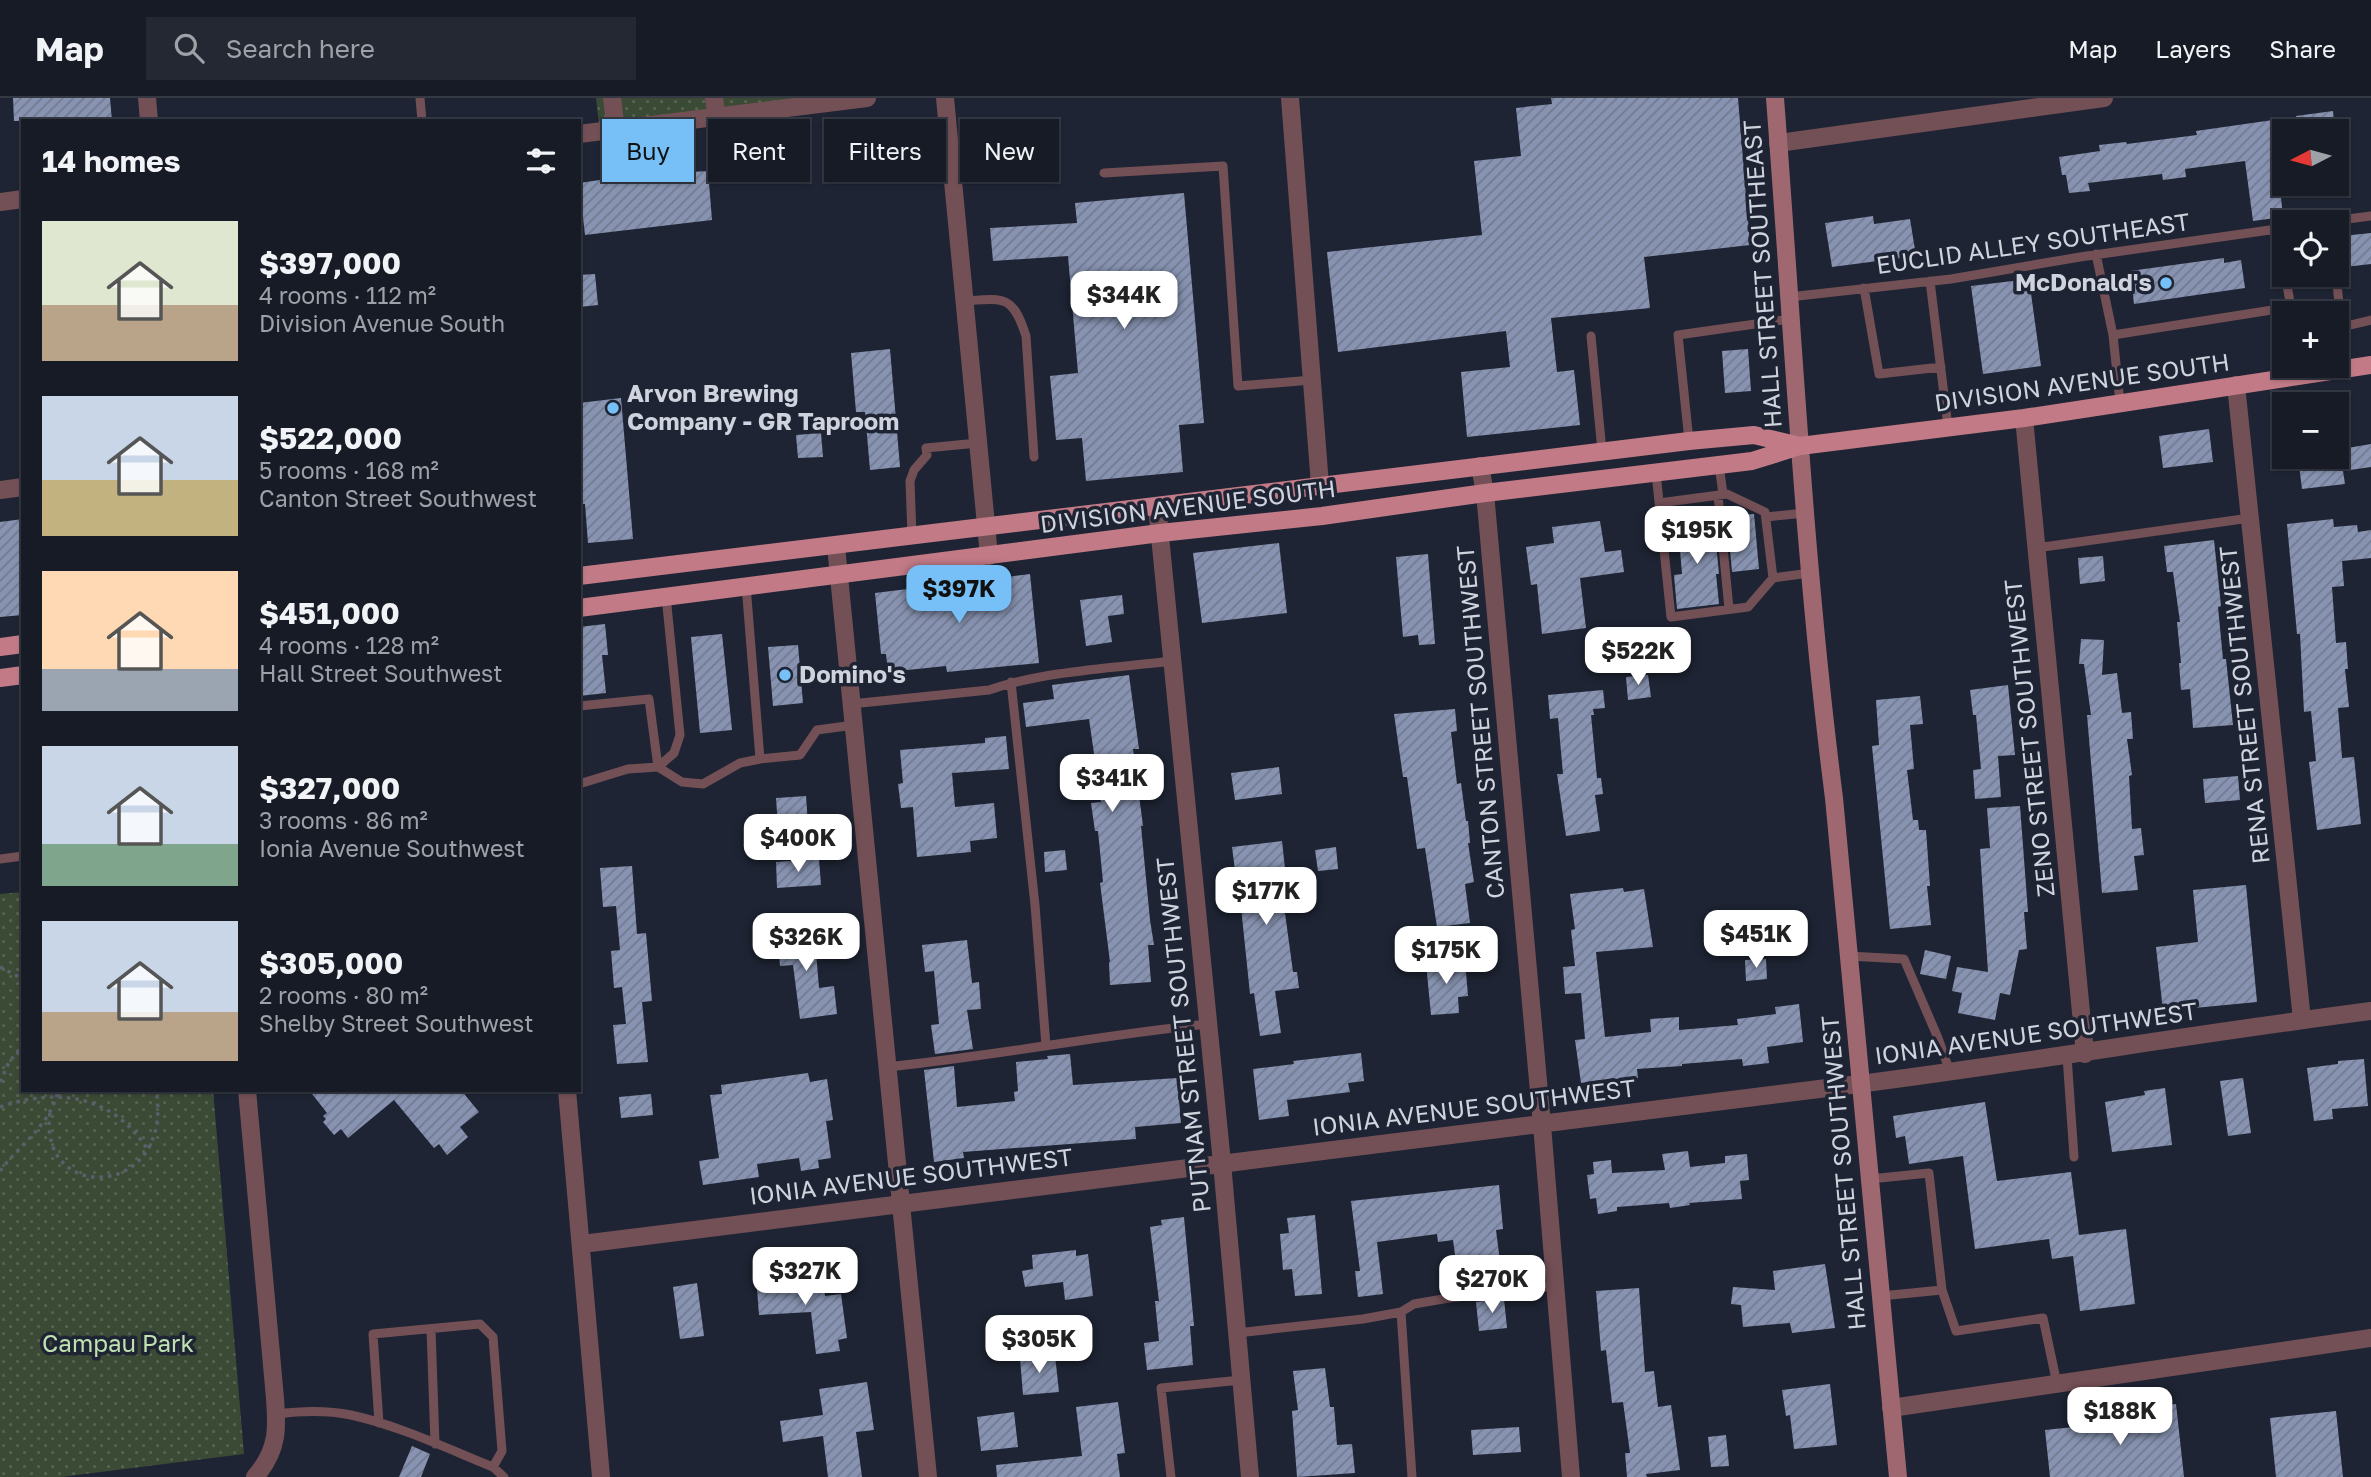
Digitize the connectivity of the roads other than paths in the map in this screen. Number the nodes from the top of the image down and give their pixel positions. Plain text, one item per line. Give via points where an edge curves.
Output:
1 (147, 98) edge
2 (419, 98) edge
3 (612, 98) edge
4 (714, 98) edge
5 (867, 98) edge
6 (945, 98) edge
7 (1290, 98) edge
8 (1775, 98) edge
9 (2104, 98) edge
10 (717, 117) junction
11 (149, 119) edge
12 (422, 119) edge
13 (615, 119) edge
14 (694, 120) edge
15 (602, 132) edge
16 (581, 134) edge
17 (1779, 143) junction
18 (1104, 173) dead end
19 (21, 199) edge
20 (0, 202) edge
21 (2371, 216) edge
22 (2349, 219) edge
23 (2272, 229) edge
24 (2096, 254) junction
25 (1930, 281) junction
26 (2287, 287) edge
27 (1864, 288) junction
28 (1788, 297) junction
29 (965, 301) junction
30 (1790, 319) junction
31 (2371, 320) edge
32 (2349, 325) edge
33 (2113, 335) junction
34 (1591, 336) dead end
35 (2371, 365) edge
36 (1941, 368) junction
37 (2349, 369) edge
38 (2284, 378) edge
39 (1312, 380) junction
40 (2236, 385) junction
41 (2120, 403) junction
42 (2024, 418) junction
43 (1948, 427) junction
44 (1689, 441) junction
45 (978, 443) junction
46 (1800, 446) junction
47 (1602, 451) junction
48 (1034, 457) dead end
49 (1719, 465) junction
50 (1480, 466) junction
51 (1656, 473) junction
52 (1320, 485) junction
53 (21, 487) edge
54 (0, 490) edge
55 (1485, 493) junction
56 (1720, 495) junction
57 (1659, 503) junction
58 (1157, 506) junction
59 (1805, 513) junction
60 (2250, 518) junction
61 (1766, 520) junction
62 (1755, 524) dead end
63 (986, 526) junction
64 (1160, 533) junction
65 (912, 536) junction
66 (1769, 540) junction
67 (1756, 542) dead end
68 (836, 546) junction
69 (2036, 548) junction
70 (989, 555) junction
71 (1771, 562) junction
72 (1759, 564) dead end
73 (839, 573) junction
74 (1810, 573) junction
75 (581, 576) edge
76 (1773, 578) junction
77 (746, 585) junction
78 (666, 596) junction
79 (581, 608) edge
80 (1729, 609) junction
81 (21, 644) edge
82 (0, 647) edge
83 (1172, 661) junction
84 (21, 675) edge
85 (0, 678) edge
86 (1011, 682) junction
87 (852, 704) junction
88 (581, 706) edge
89 (854, 725) junction
90 (760, 759) junction
91 (658, 767) junction
92 (581, 783) edge
93 (21, 856) edge
94 (0, 859) edge
95 (1849, 956) junction
96 (2371, 1012) edge
97 (2302, 1020) junction
98 (1208, 1024) junction
99 (1046, 1046) junction
100 (2085, 1054) junction
101 (2067, 1056) junction
102 (887, 1067) junction
103 (1950, 1072) junction
104 (1861, 1084) junction
105 (247, 1092) edge
106 (567, 1092) edge
107 (1542, 1125) junction
108 (2074, 1157) dead end
109 (1222, 1163) junction
110 (1870, 1179) junction
111 (900, 1202) junction
112 (582, 1244) junction
113 (1556, 1286) junction
114 (1942, 1290) junction
115 (1881, 1296) junction
116 (1401, 1312) junction
117 (431, 1329) junction
118 (1237, 1333) junction
119 (2371, 1338) edge
120 (1241, 1380) junction
121 (2057, 1384) junction
122 (1891, 1408) junction
123 (276, 1414) junction
124 (379, 1423) junction
125 (435, 1444) junction
126 (493, 1467) junction
127 (261, 1471) edge
128 (504, 1477) edge
129 (601, 1477) edge
130 (928, 1477) edge
131 (1171, 1477) edge
132 (1250, 1477) edge
133 (1412, 1477) edge
134 (1571, 1477) edge
135 (1898, 1477) edge

1 - 11 street
2 - 12 lane
3 - 13 street
4 - 10 street
5 - 10 street
6 - 29 street
7 - 39 street
8 - 17 main road, HALL STREET SOUTHEAST
9 - 17 street
10 - 14 street
15 - 16 street
17 - 28 main road, HALL STREET SOUTHEAST
18 - 39 lane via 1223,166 1238,386
19 - 20 street
21 - 22 lane
23 - 24 lane, EUCLID ALLEY SOUTHEAST
24 - 25 lane, EUCLID ALLEY SOUTHEAST
24 - 33 lane
25 - 27 lane, EUCLID ALLEY SOUTHEAST
25 - 36 lane
26 - 33 lane via 2291,307
27 - 28 lane, EUCLID ALLEY SOUTHEAST
27 - 36 lane via 1879,374
28 - 30 main road, HALL STREET SOUTHEAST
29 - 45 street
29 - 48 lane via 1010,303 1020,317 1026,336
30 - 44 lane via 1678,335
30 - 46 main road, HALL STREET SOUTHEAST
31 - 32 lane
33 - 41 lane
34 - 47 lane
35 - 37 main road, DIVISION AVENUE SOUTH
36 - 43 lane
38 - 40 main road, DIVISION AVENUE SOUTH
39 - 52 street
40 - 41 main road, DIVISION AVENUE SOUTH
40 - 60 street, RENA STREET SOUTHWEST
41 - 42 main road, DIVISION AVENUE SOUTH
42 - 43 main road, DIVISION AVENUE SOUTH
42 - 69 street, ZENO STREET SOUTHWEST
43 - 46 main road, DIVISION AVENUE SOUTH
44 - 46 main road, DIVISION AVENUE SOUTH via 1754,435
44 - 47 main road, DIVISION AVENUE SOUTH
45 - 63 street
45 - 65 lane via 926,448 927,455 910,481
46 - 49 main road, DIVISION AVENUE SOUTH via 1752,461
46 - 59 main road, HALL STREET SOUTHWEST
47 - 50 main road, DIVISION AVENUE SOUTH
49 - 51 main road, DIVISION AVENUE SOUTH
49 - 56 lane
50 - 52 main road, DIVISION AVENUE SOUTH
50 - 55 street, CANTON STREET SOUTHWEST
51 - 55 main road, DIVISION AVENUE SOUTH
51 - 57 lane
52 - 58 main road, DIVISION AVENUE SOUTH
53 - 54 street
55 - 64 main road, DIVISION AVENUE SOUTH
55 - 107 street, CANTON STREET SOUTHWEST
56 - 57 lane
56 - 61 lane via 1765,512
56 - 80 lane
57 - 80 lane via 1671,617
58 - 63 main road, DIVISION AVENUE SOUTH
58 - 64 street, PUTNAM STREET SOUTHWEST
59 - 61 lane
59 - 74 main road, HALL STREET SOUTHWEST
60 - 69 lane
60 - 97 street, RENA STREET SOUTHWEST
61 - 62 lane
61 - 66 lane
63 - 65 main road, DIVISION AVENUE SOUTH
63 - 70 street
64 - 70 main road, DIVISION AVENUE SOUTH
64 - 83 street, PUTNAM STREET SOUTHWEST
65 - 68 main road, DIVISION AVENUE SOUTH
66 - 67 lane
66 - 71 lane
68 - 73 street
68 - 75 main road, DIVISION AVENUE SOUTH
69 - 100 street, ZENO STREET SOUTHWEST
70 - 73 main road, DIVISION AVENUE SOUTH
71 - 72 lane
71 - 76 lane
73 - 77 main road, DIVISION AVENUE SOUTH
73 - 87 street
74 - 76 lane
74 - 95 main road, HALL STREET SOUTHWEST
76 - 80 lane via 1748,607
77 - 78 main road, DIVISION AVENUE SOUTH
77 - 90 lane
78 - 79 main road, DIVISION AVENUE SOUTH
78 - 91 lane via 680,735 674,753
81 - 82 main road
83 - 86 lane
83 - 98 street, PUTNAM STREET SOUTHWEST
84 - 85 main road
86 - 87 lane via 989,690
86 - 99 lane
87 - 89 street
88 - 91 lane via 649,699
89 - 90 lane via 817,730 800,755
89 - 102 street
90 - 91 lane via 740,763 703,784 682,782
91 - 92 lane via 628,769
93 - 94 lane
95 - 103 lane via 1904,959
95 - 104 main road, HALL STREET SOUTHWEST
96 - 97 street, IONIA AVENUE SOUTHWEST
97 - 100 street, IONIA AVENUE SOUTHWEST
98 - 99 lane
98 - 109 street, PUTNAM STREET SOUTHWEST
99 - 102 lane
100 - 101 street, IONIA AVENUE SOUTHWEST
101 - 103 street, IONIA AVENUE SOUTHWEST
101 - 108 lane
102 - 111 street
103 - 104 street, IONIA AVENUE SOUTHWEST
104 - 107 street, IONIA AVENUE SOUTHWEST
104 - 110 main road, HALL STREET SOUTHWEST
105 - 123 street
106 - 112 street
107 - 109 street, IONIA AVENUE SOUTHWEST
107 - 113 street, CANTON STREET SOUTHWEST
109 - 111 street, IONIA AVENUE SOUTHWEST
109 - 118 street, PUTNAM STREET SOUTHWEST
110 - 114 lane via 1929,1173
110 - 115 main road, HALL STREET SOUTHWEST
111 - 112 street, IONIA AVENUE SOUTHWEST
111 - 130 street
112 - 129 street
113 - 116 lane via 1414,1304
113 - 134 street, CANTON STREET SOUTHWEST
114 - 115 lane
114 - 121 lane via 1956,1331 2043,1318
115 - 122 main road, HALL STREET SOUTHWEST
116 - 118 lane
116 - 133 lane
117 - 124 lane via 373,1334
117 - 125 lane
117 - 126 lane via 480,1324 493,1337 502,1451
118 - 120 street, PUTNAM STREET SOUTHWEST
119 - 121 street
120 - 131 lane via 1161,1388
120 - 132 street, PUTNAM STREET SOUTHWEST
121 - 122 street
122 - 135 main road, HALL STREET SOUTHWEST
123 - 124 lane via 303,1411
123 - 127 street via 273,1450
124 - 125 lane
125 - 126 lane
126 - 128 lane

